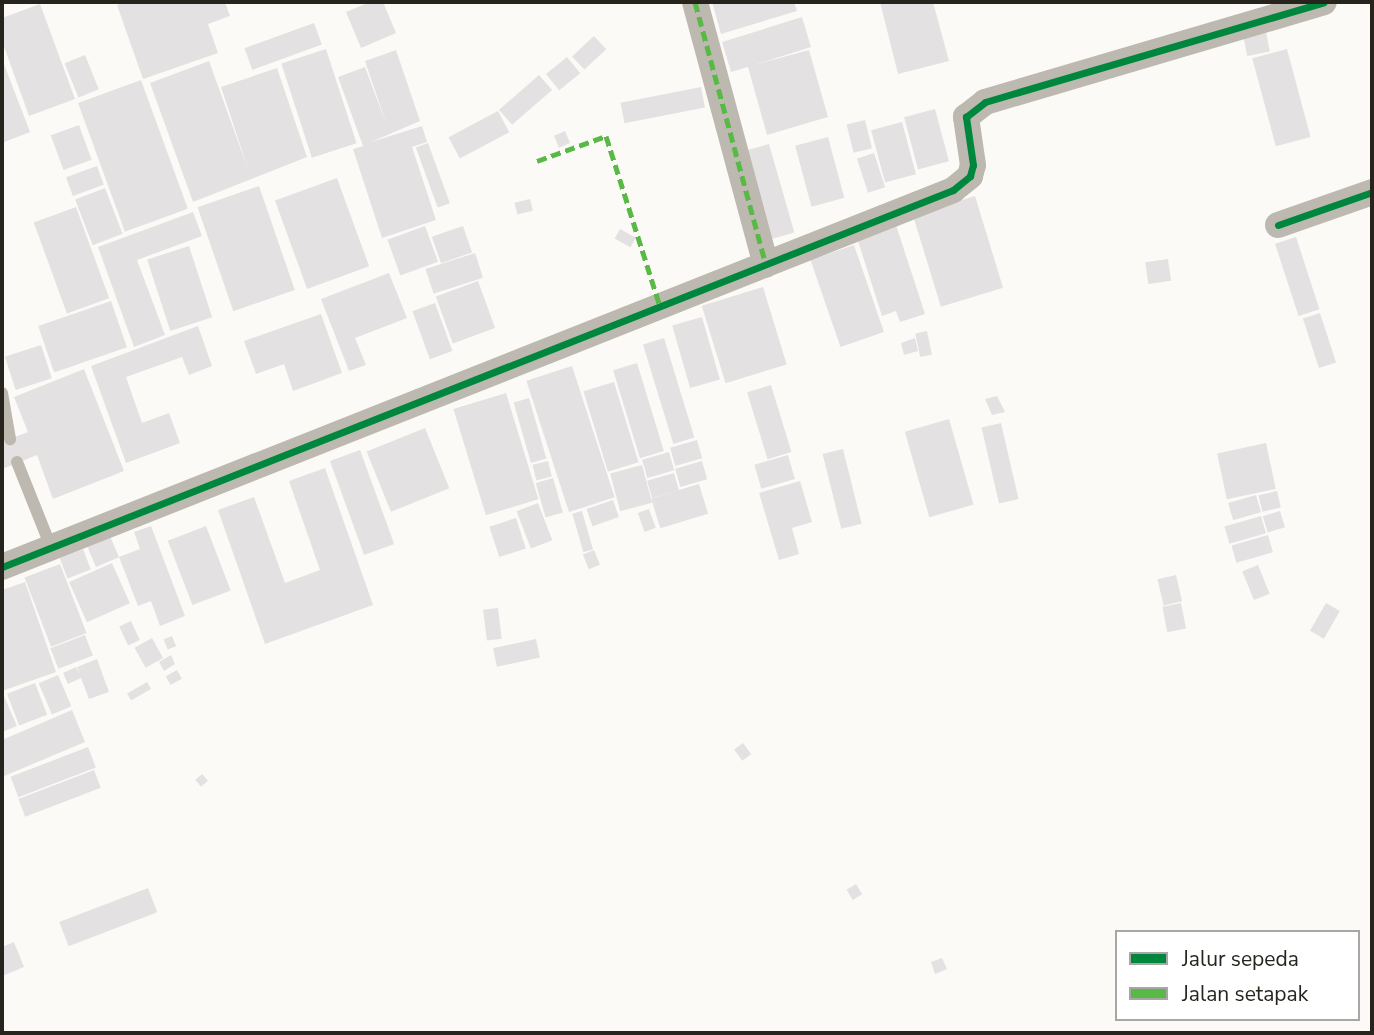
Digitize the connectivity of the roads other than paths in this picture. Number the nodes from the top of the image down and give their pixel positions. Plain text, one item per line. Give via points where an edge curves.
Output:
1 (695, 2) edge
2 (1315, 3) edge
3 (1372, 192) edge
4 (1278, 225) dead end
5 (766, 265) junction
6 (2, 394) edge
7 (10, 439) dead end
8 (17, 463) dead end
9 (51, 547) junction
10 (2, 567) edge

1 - 5 street
2 - 5 street via 985,102 966,117 973,165 963,184
3 - 4 street
5 - 9 street
6 - 7 lane
8 - 9 lane
9 - 10 street

